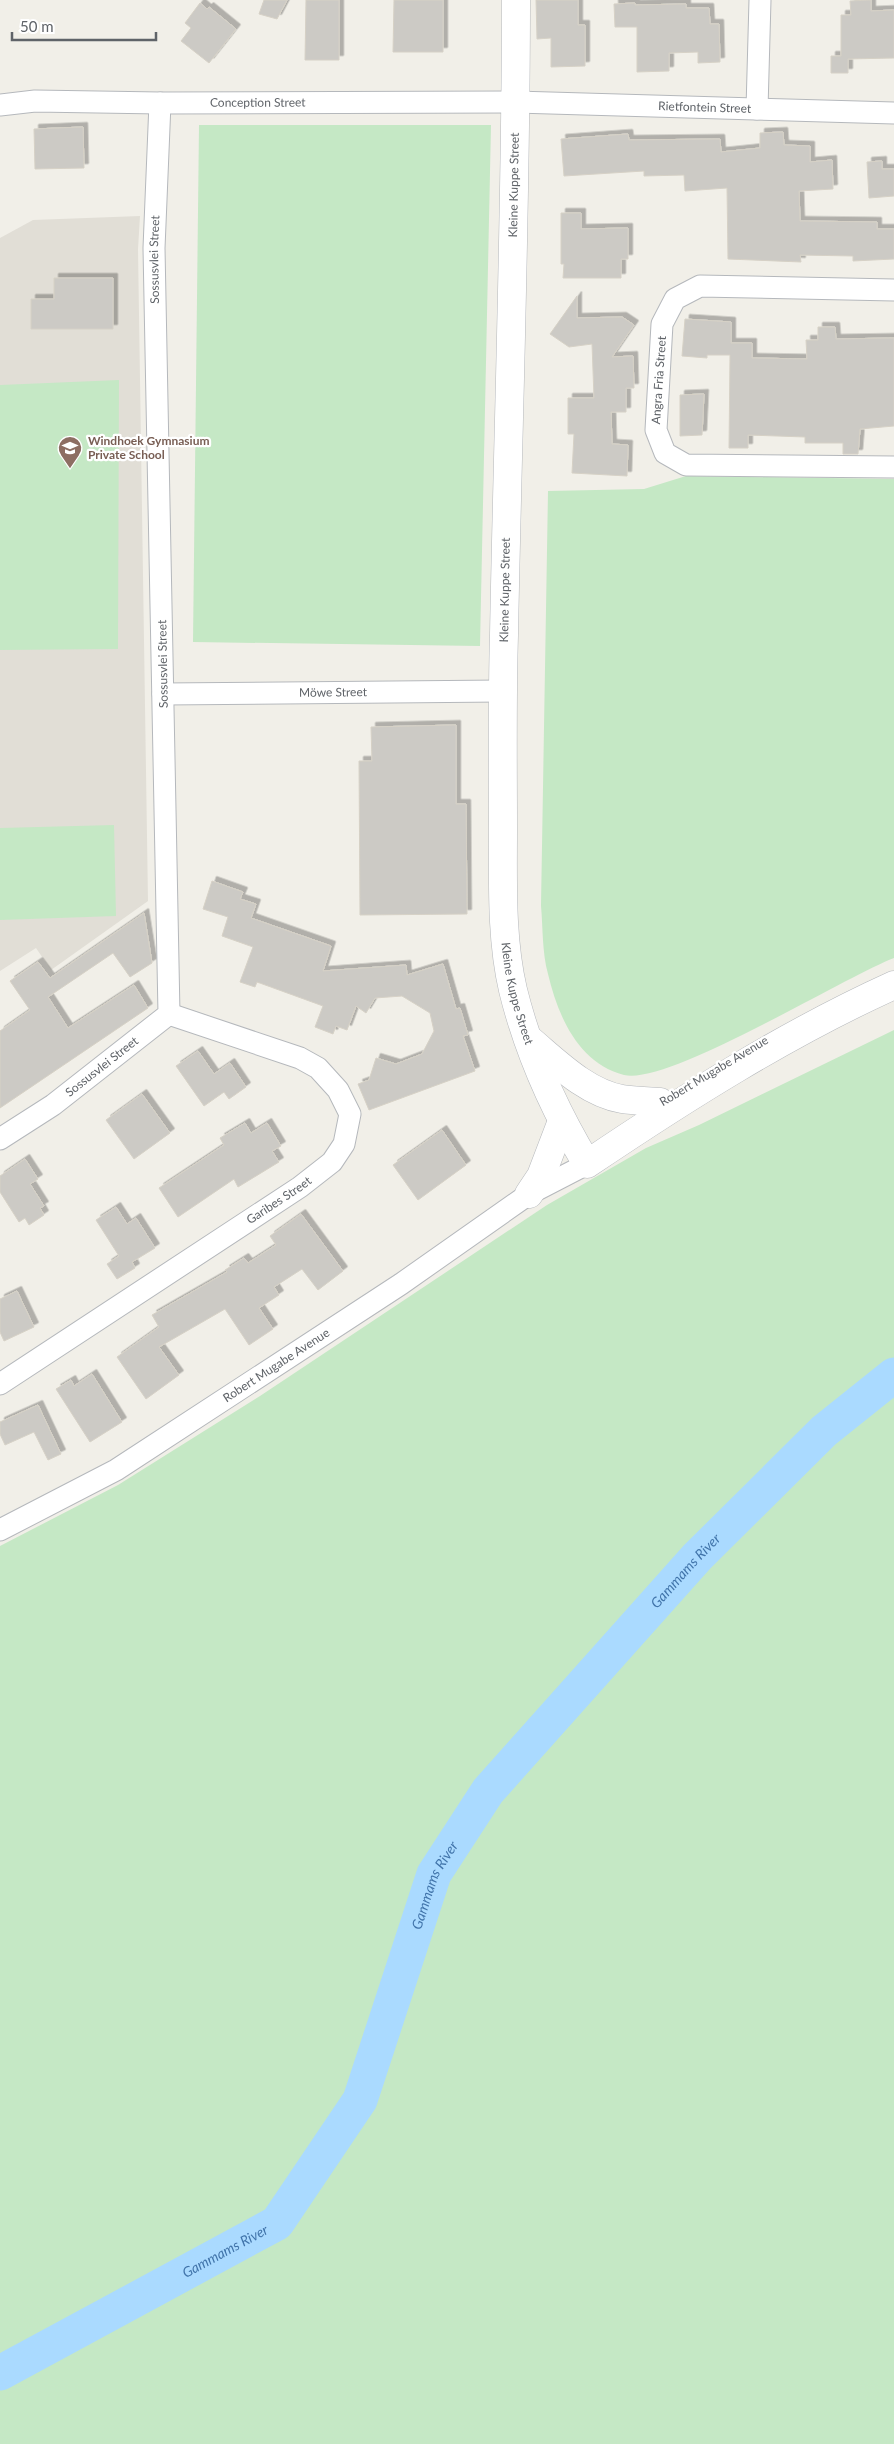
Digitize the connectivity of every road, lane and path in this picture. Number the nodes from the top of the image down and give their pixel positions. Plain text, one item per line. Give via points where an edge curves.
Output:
1 (516, 0) edge
2 (760, 0) edge
3 (516, 102) junction
4 (160, 103) junction
5 (0, 104) edge
6 (757, 109) junction
7 (894, 113) edge
8 (894, 290) edge
9 (894, 467) edge
10 (502, 691) junction
11 (163, 694) junction
12 (894, 974) edge
13 (894, 986) edge
14 (169, 1014) junction
15 (528, 1038) junction
16 (660, 1102) junction
17 (562, 1121) junction
18 (0, 1140) edge
19 (582, 1157) junction
20 (537, 1189) junction
21 (0, 1384) edge
22 (0, 1530) edge

1 - 3 street, Kleine Kuppe Street
2 - 6 street
3 - 4 street, Conception Street
3 - 6 street, Rietfontein Street
3 - 10 street, Kleine Kuppe Street
4 - 5 street, Conception Street via 36,101
4 - 11 street, Sossusvlei Street via 154,248
6 - 7 street, Rietfontein Street
8 - 9 street, Angra Fria Street via 700,286 675,299 662,324 656,430 665,452 686,465
10 - 11 street, Möwe Street
10 - 15 street, Kleine Kuppe Street via 503,898 507,954 513,990
11 - 14 street, Sossusvlei Street
12 - 16 street, Robert Mugabe Avenue via 753,1046
13 - 19 street, Robert Mugabe Avenue via 863,999
14 - 18 street, Sossusvlei Street via 53,1105
14 - 21 street, Garibes Street via 300,1058 318,1068 338,1090 350,1114 344,1144 332,1162 300,1187
15 - 16 street via 572,1075 596,1089 620,1099
15 - 17 street, Kleine Kuppe Street
16 - 19 street, Robert Mugabe Avenue
17 - 19 street, Kleine Kuppe Street
17 - 20 street
19 - 20 street, Robert Mugabe Avenue
20 - 22 street, Robert Mugabe Avenue via 401,1284 116,1470

